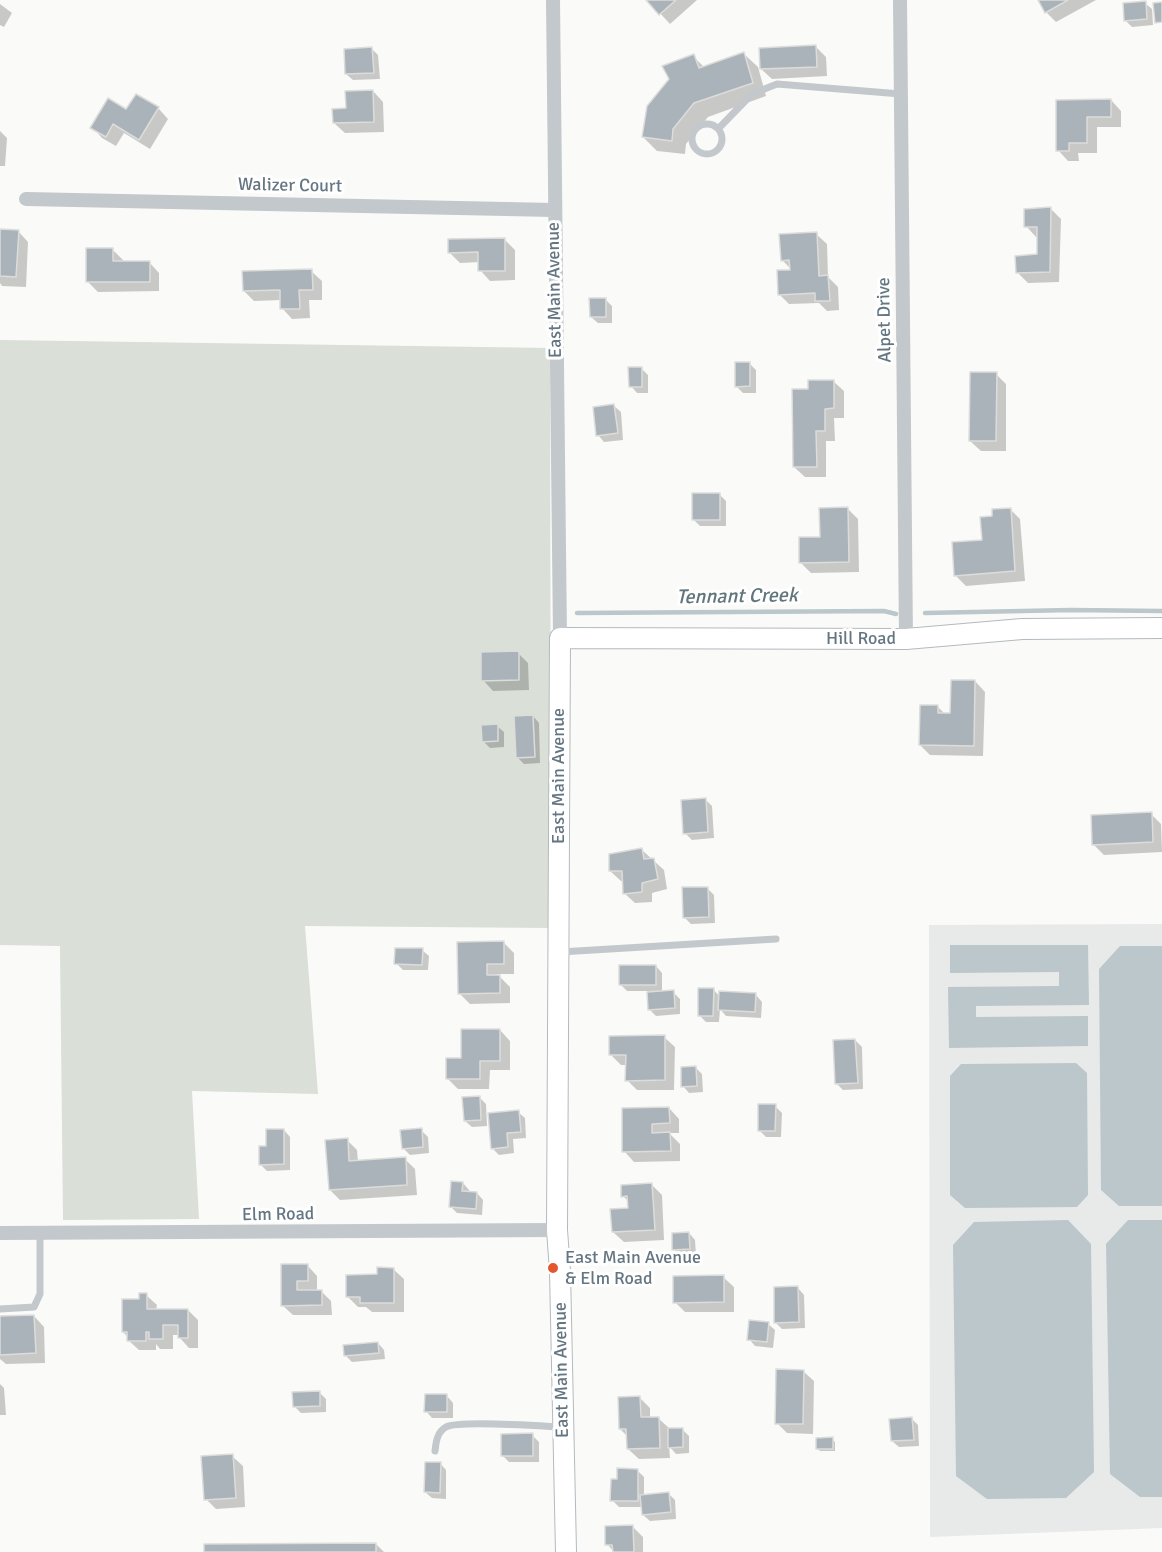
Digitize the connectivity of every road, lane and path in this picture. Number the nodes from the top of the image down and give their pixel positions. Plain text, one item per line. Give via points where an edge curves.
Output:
1 (553, 0) edge
2 (900, 0) edge
3 (901, 94) junction
4 (718, 128) junction
5 (26, 199) dead end
6 (554, 210) junction
7 (1162, 628) edge
8 (560, 638) junction
9 (906, 639) junction
10 (776, 939) dead end
11 (558, 952) junction
12 (557, 1230) junction
13 (0, 1233) edge
14 (40, 1233) junction
15 (0, 1309) edge
16 (563, 1427) junction
17 (435, 1451) dead end
18 (566, 1552) edge

1 - 6 street, East Main Avenue
2 - 3 street, Alpet Drive
3 - 4 lane via 777,84 752,94
3 - 9 street, Alpet Drive
4 - 4 lane via 708,123 696,127 691,138 695,149 705,154 717,150 722,140
5 - 6 street, Walizer Court
6 - 8 street, East Main Avenue
7 - 9 street, Hill Road via 1022,629
8 - 9 street, Hill Road
8 - 11 street, East Main Avenue
10 - 11 lane
11 - 12 street, East Main Avenue
12 - 14 street, Elm Road
12 - 16 street, East Main Avenue
13 - 14 street, Elm Road
14 - 15 lane via 38,1302 26,1309
16 - 17 lane via 447,1426 437,1436
16 - 18 street, East Main Avenue

